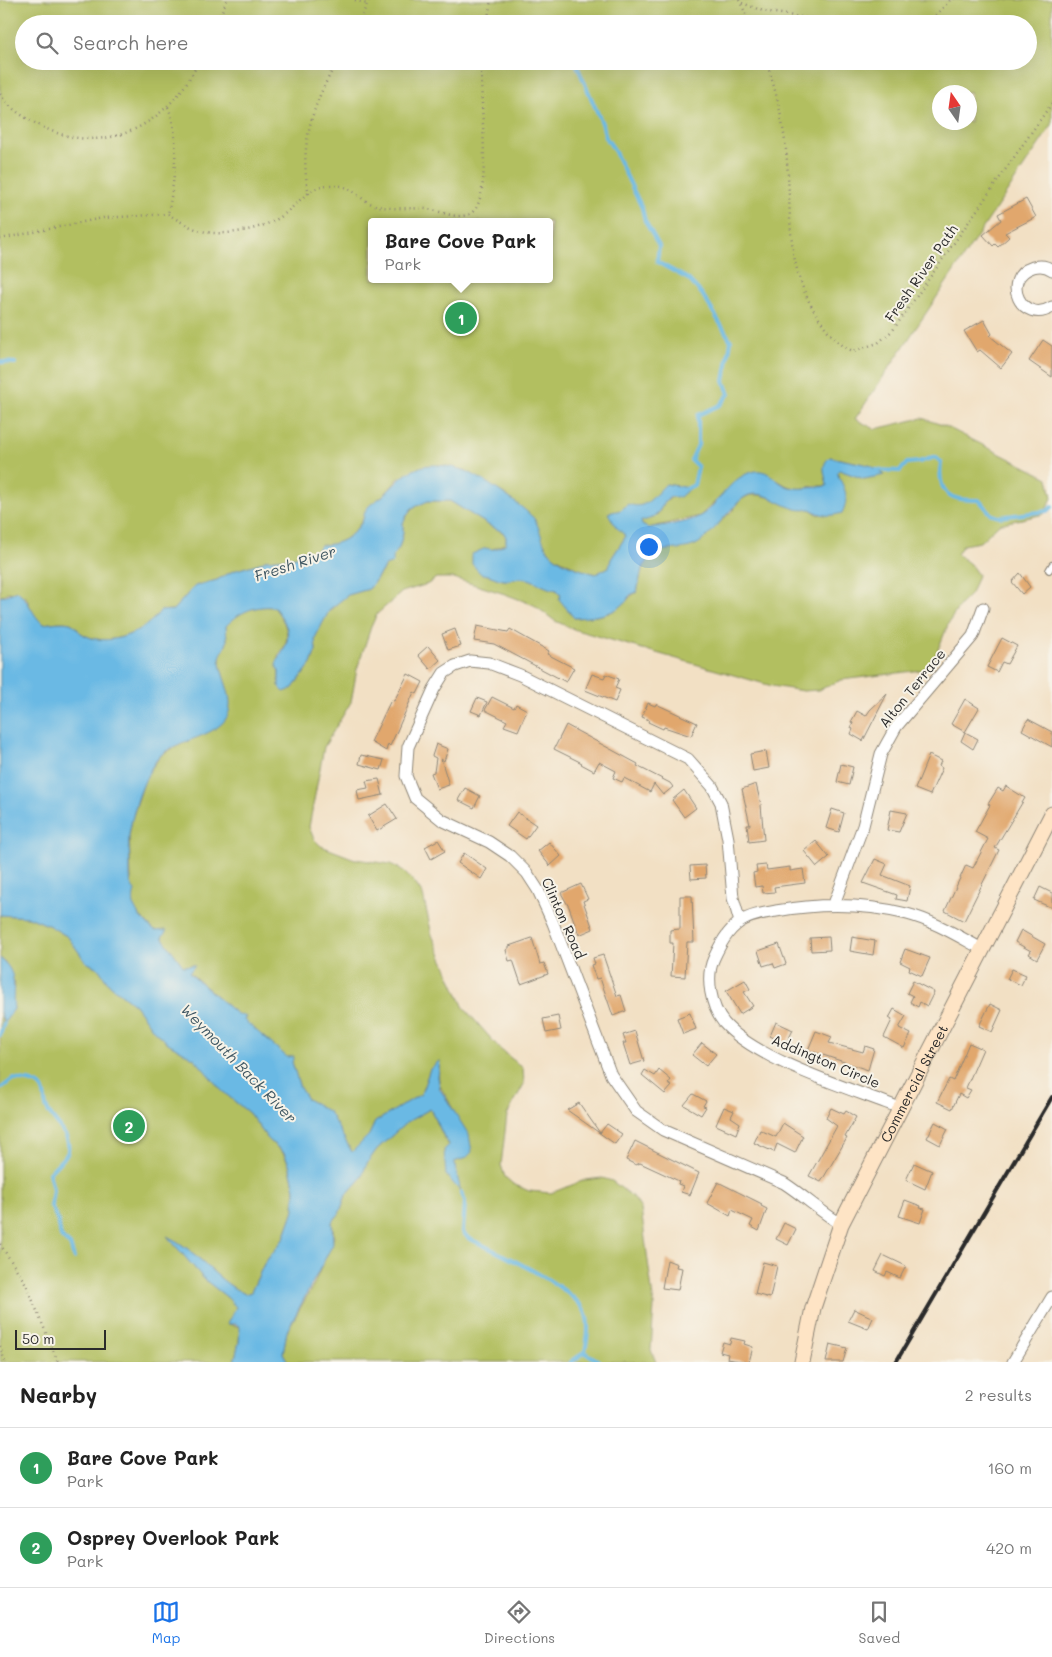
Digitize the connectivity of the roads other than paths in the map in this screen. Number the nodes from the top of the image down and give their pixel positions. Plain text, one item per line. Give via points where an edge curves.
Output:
1 (1052, 270) edge
2 (1052, 307) edge
3 (983, 608) dead end
4 (1052, 814) edge
5 (834, 904) junction
6 (740, 922) junction
7 (982, 949) junction
8 (900, 1108) junction
9 (841, 1224) junction
10 (1052, 1297) edge
11 (802, 1362) edge
12 (1013, 1362) edge

1 - 2 street via 1038,265 1026,269 1019,276 1016,288 1019,301 1026,308 1036,311
3 - 5 street, Alton Terrace via 973,636 896,727 881,754 864,826
4 - 7 main road, Commercial Street
5 - 6 street, Addington Circle via 761,913
5 - 7 street, Addington Circle via 907,914 935,924
6 - 8 street, Addington Circle via 722,940 712,962 710,986 714,1004 724,1022 745,1041 779,1060
6 - 9 street, Clinton Road via 732,898 728,839 721,803 712,786 688,759 520,675 489,663 470,661 444,673 408,747 405,763 409,788 426,808 442,820 489,842 527,873 553,923 611,1074 625,1097 636,1111 663,1130 784,1183
7 - 8 main road, Commercial Street
8 - 9 main road, Commercial Street
9 - 11 main road, Commercial Street via 813,1308
10 - 12 street

